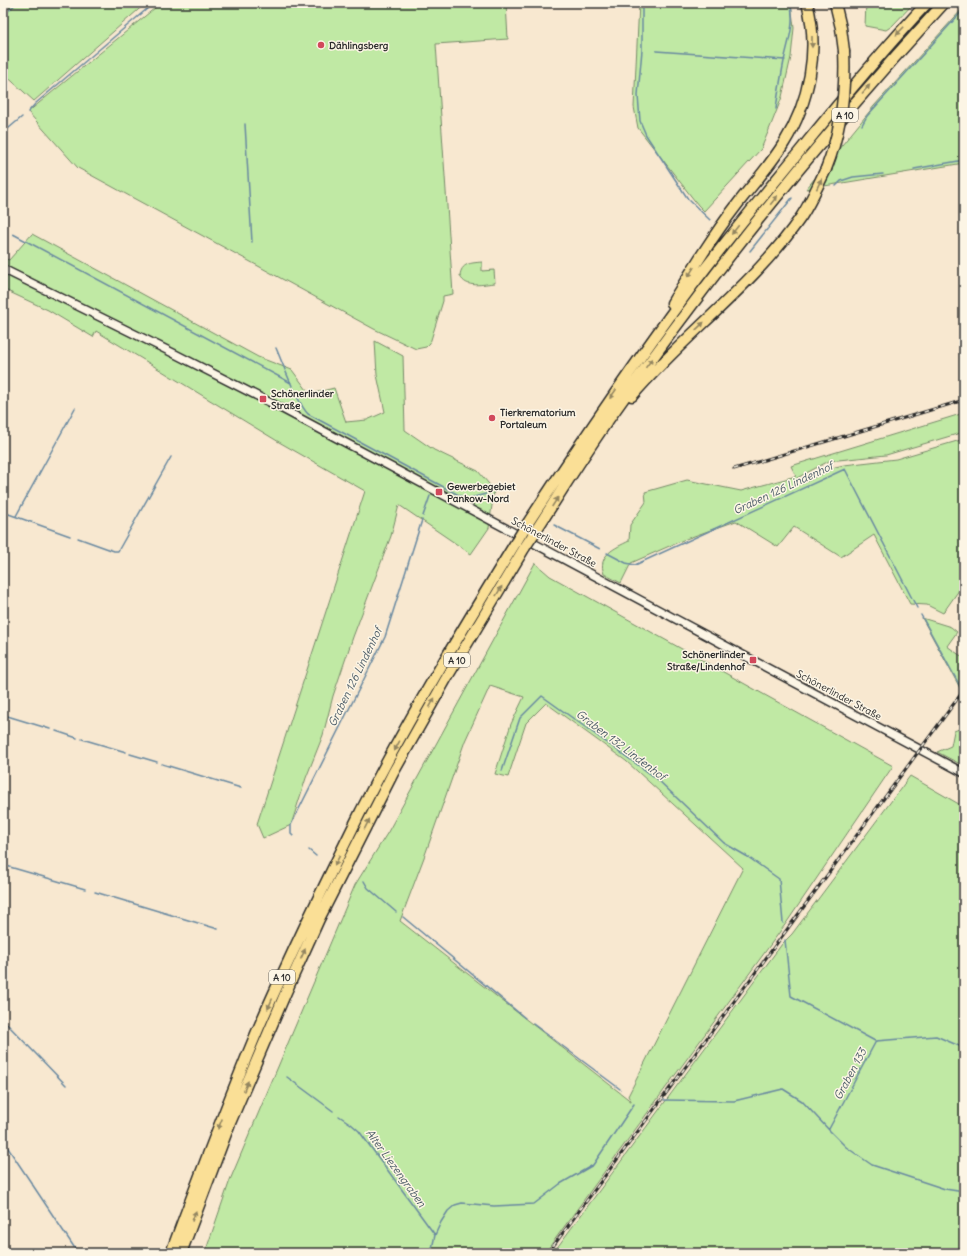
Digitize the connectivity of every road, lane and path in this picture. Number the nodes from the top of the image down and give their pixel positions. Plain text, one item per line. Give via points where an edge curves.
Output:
1 (807, 3) edge
2 (835, 3) edge
3 (928, 3) edge
4 (944, 3) edge
5 (3, 269) edge
6 (644, 351) junction
7 (610, 417) junction
8 (521, 545) junction
9 (964, 773) edge
10 (171, 1253) edge
11 (181, 1253) edge

1 -> 6 highway via 811,24 811,67 798,118 783,145 715,234
7 -> 2 highway, bridge via 772,253 801,217 812,198 833,152 841,119 844,51
3 -> 6 highway, A 10 via 896,36 735,230
7 -> 4 highway, A 10 via 754,224 856,101
5 - 9 main road, Schönerlinder Straße via 273,404
6 -> 8 highway, A 10, bridge via 524,528
8 -> 7 highway, A 10, bridge via 533,534
8 -> 10 highway, A 10 via 415,711 362,810 257,1033
11 -> 8 highway, A 10 via 230,1123 319,919 393,773

